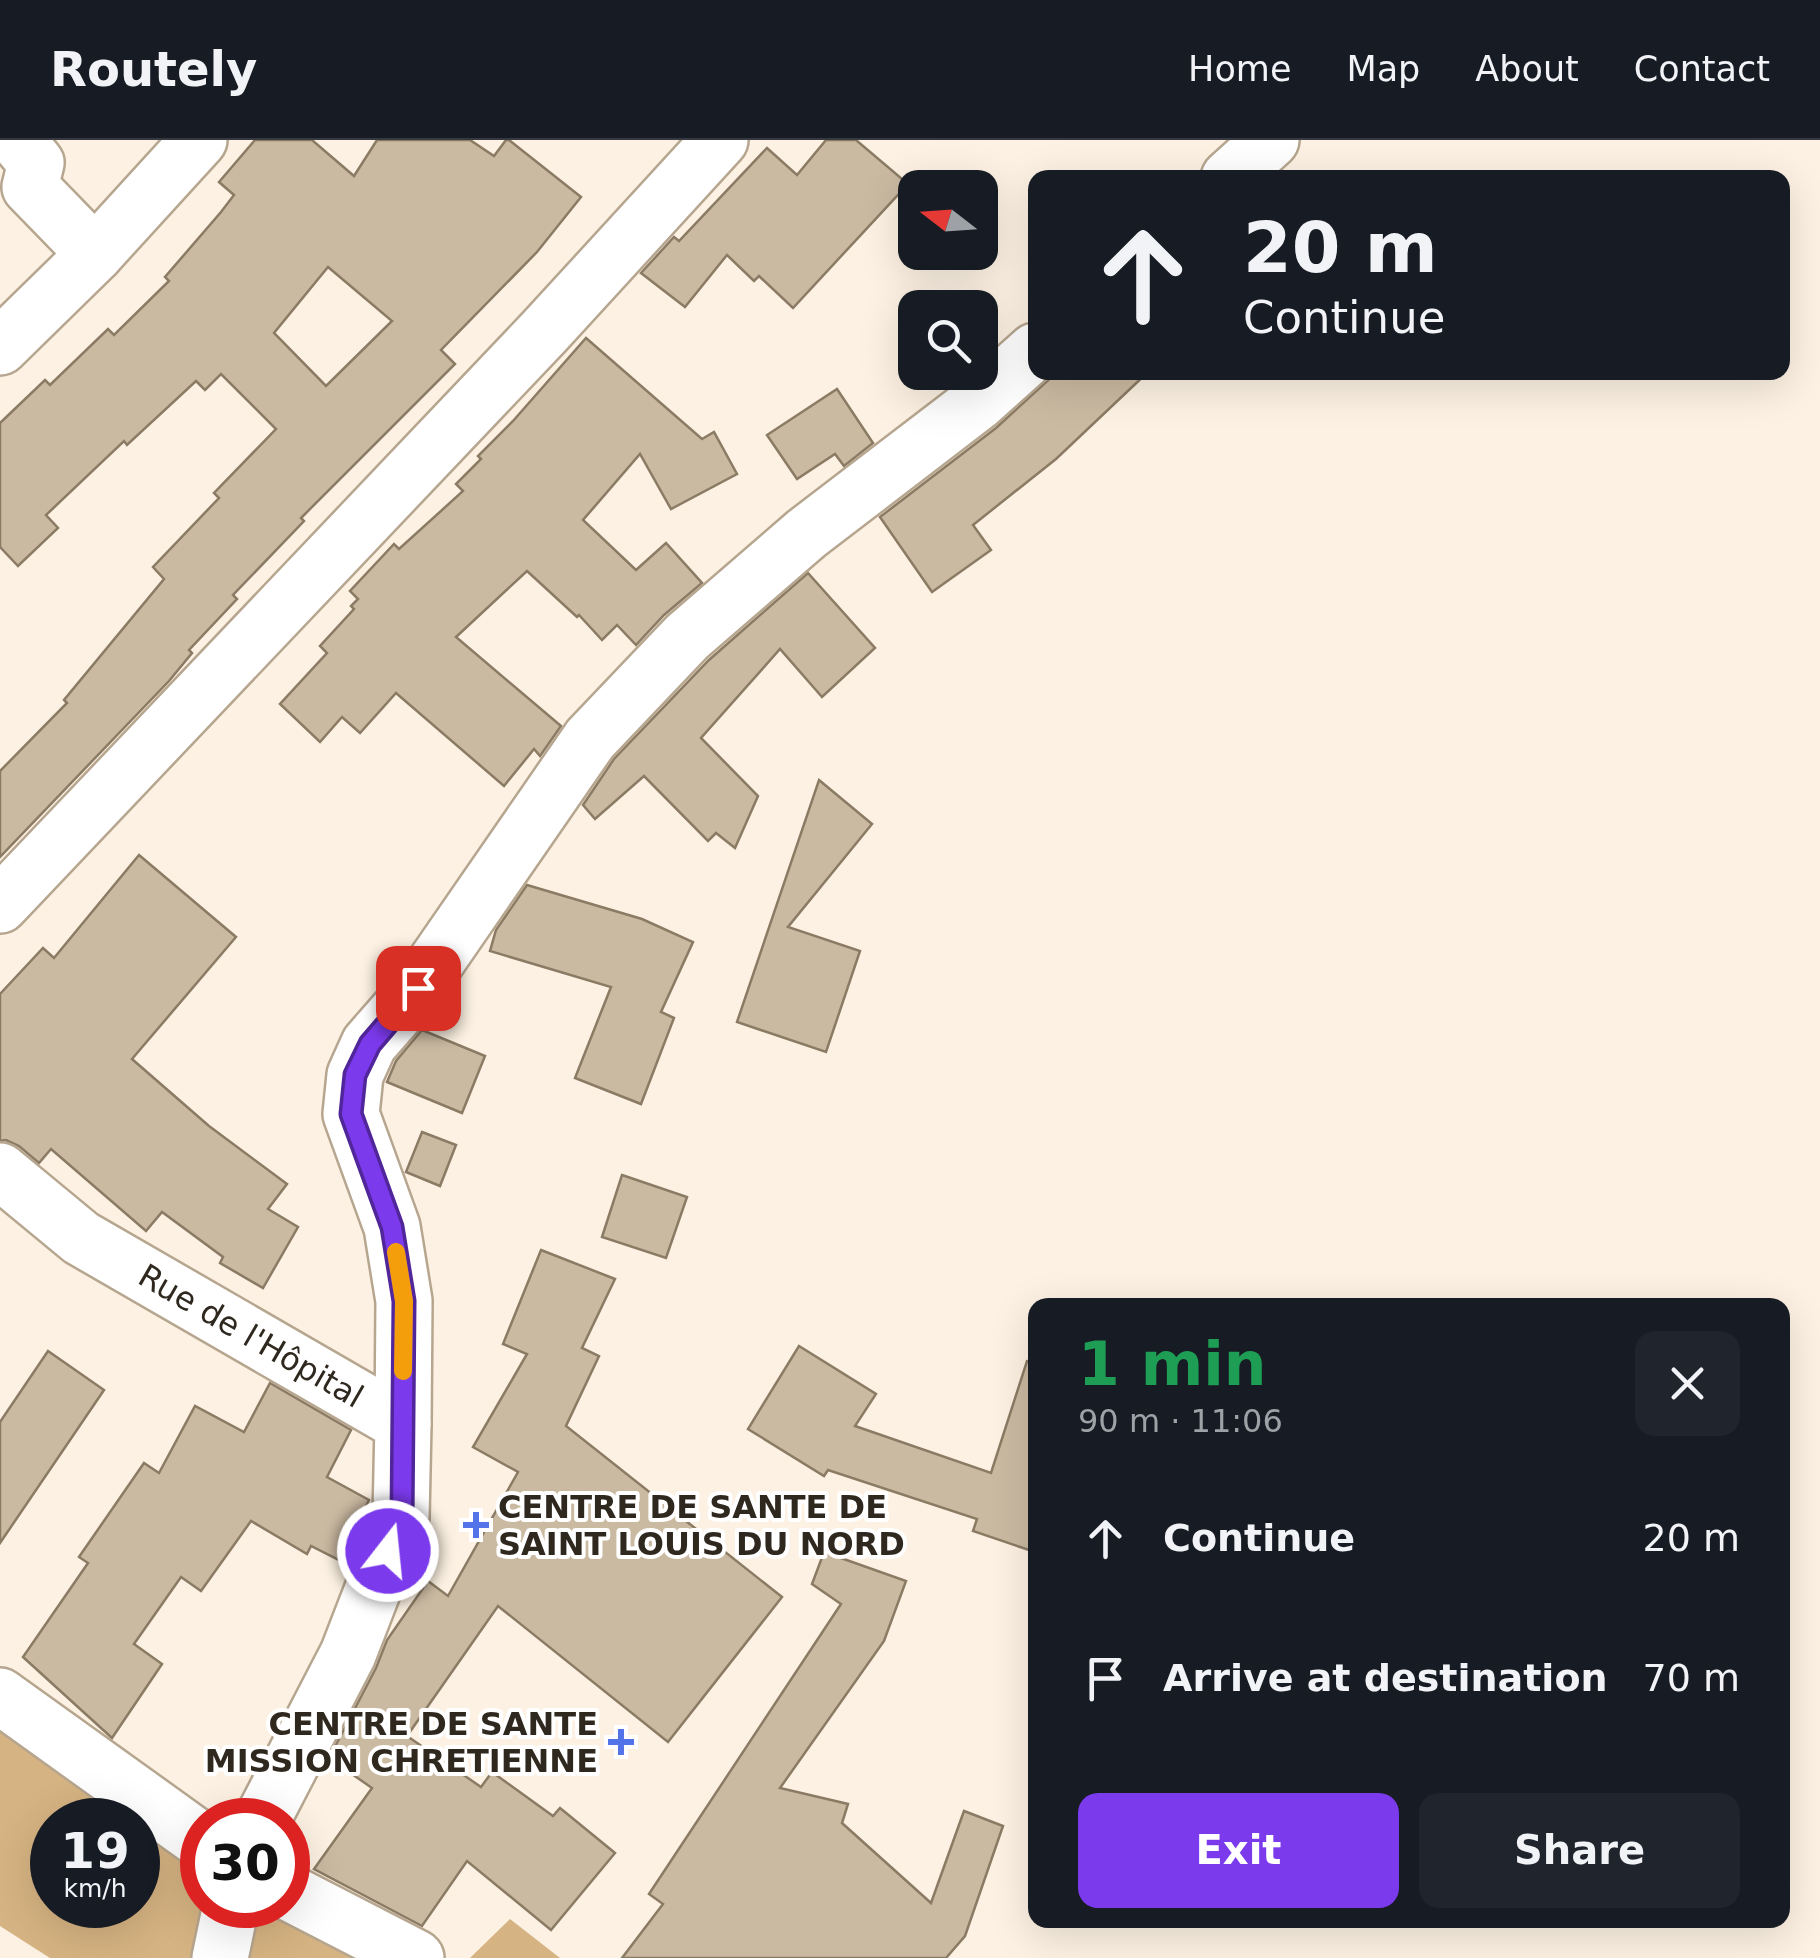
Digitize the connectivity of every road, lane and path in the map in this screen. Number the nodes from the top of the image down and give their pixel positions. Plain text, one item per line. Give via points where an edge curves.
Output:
1 (17, 140) edge
2 (199, 140) edge
3 (720, 140) edge
4 (1271, 140) edge
5 (1239, 170) edge
6 (94, 254) junction
7 (0, 348) edge
8 (1028, 357) edge
9 (0, 905) edge
10 (0, 1171) edge
11 (403, 1424) junction
12 (0, 1696) edge
13 (273, 1798) edge
14 (180, 1824) edge
15 (310, 1903) edge
16 (226, 1928) edge
17 (220, 1958) edge
18 (416, 1958) edge

1 - 6 street via 36,163 30,187
2 - 6 street
3 - 9 street
4 - 5 street
6 - 7 street
8 - 11 street via 806,534 674,650 590,740 418,988 370,1044 355,1075 351,1114 392,1227 404,1301
10 - 11 street, Rue de l'Hôpital via 81,1238
11 - 13 street via 402,1517 348,1654
12 - 14 street
15 - 18 street
16 - 17 street

